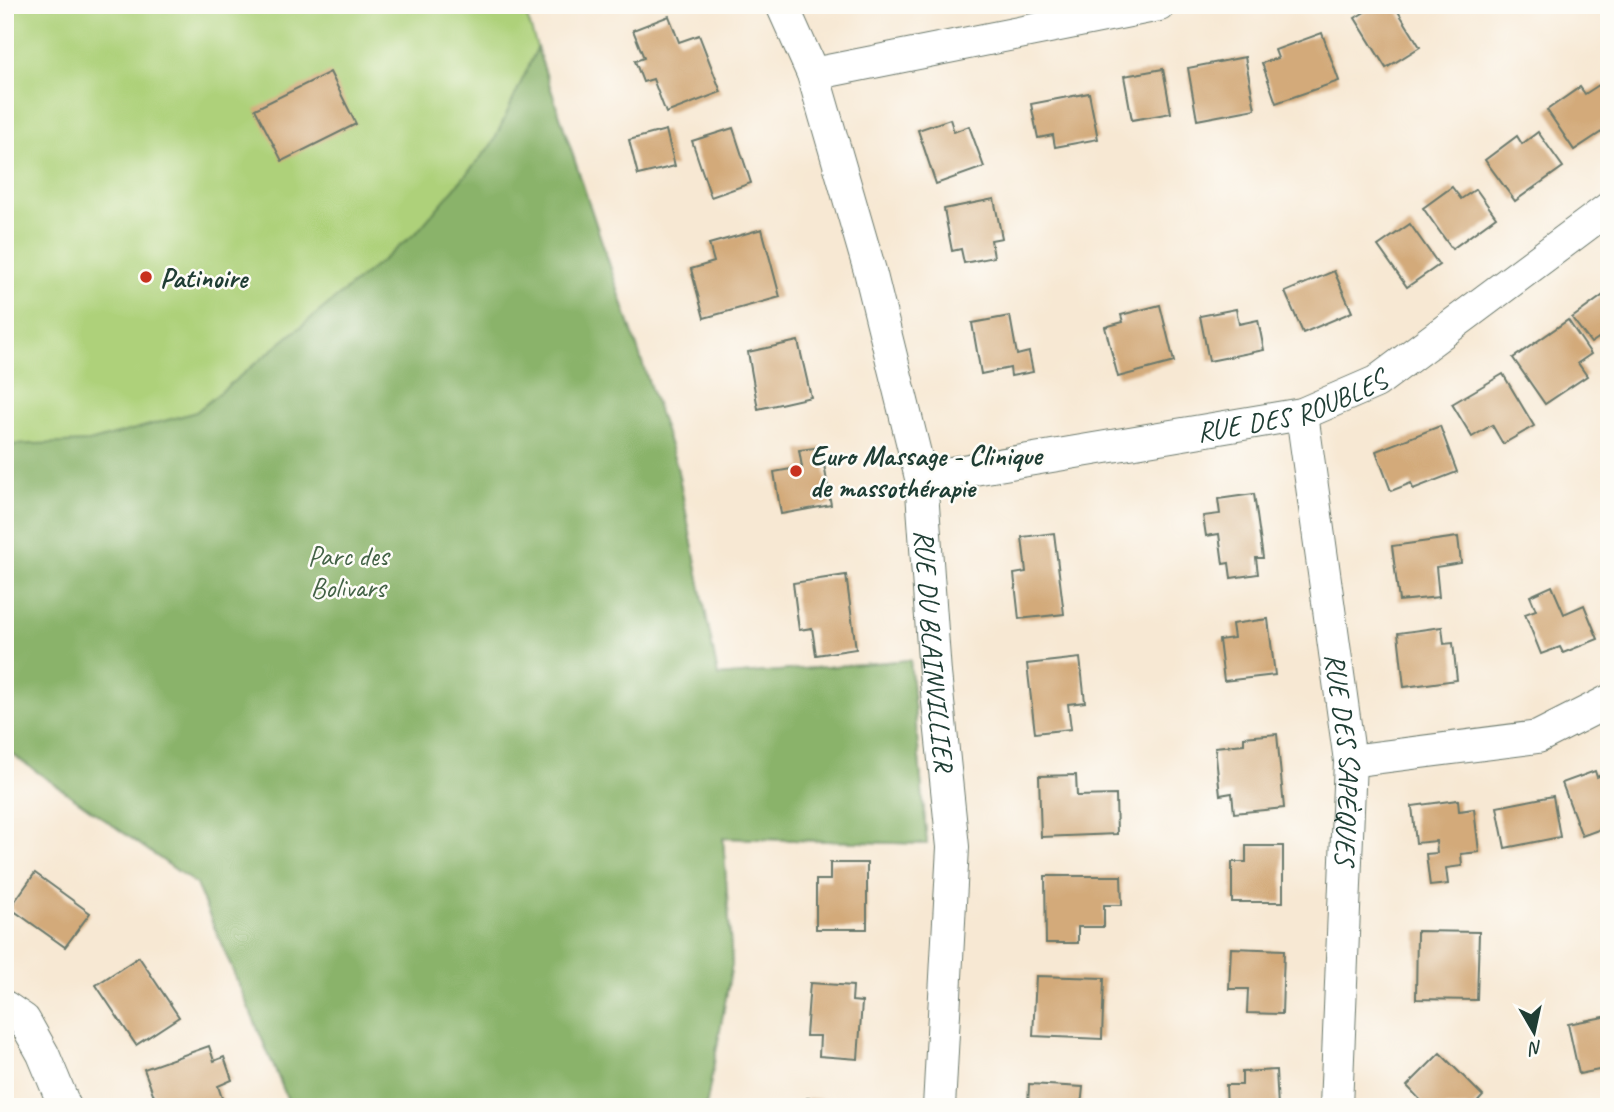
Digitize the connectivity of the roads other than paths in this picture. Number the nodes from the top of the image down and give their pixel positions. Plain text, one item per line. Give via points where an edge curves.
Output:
1 (782, 5) edge
2 (1159, 5) edge
3 (813, 74) junction
4 (1609, 208) edge
5 (1302, 414) junction
6 (921, 478) junction
7 (1609, 701) edge
8 (1350, 761) junction
9 (5, 1007) edge
10 (65, 1107) edge
11 (939, 1107) edge
12 (1336, 1107) edge

1 - 3 street, RUE DU BLAINVILLIER
2 - 3 street
3 - 6 street, RUE DU BLAINVILLIER via 870,271
4 - 5 street, RUE DES ROUBLES via 1376,382
5 - 6 street, RUE DES ROUBLES
5 - 8 street, RUE DES SAPÈQUES
6 - 11 street, RUE DU BLAINVILLIER via 953,848
7 - 8 street via 1538,737
8 - 12 street, RUE DES SAPÈQUES
9 - 10 street via 24,1020

